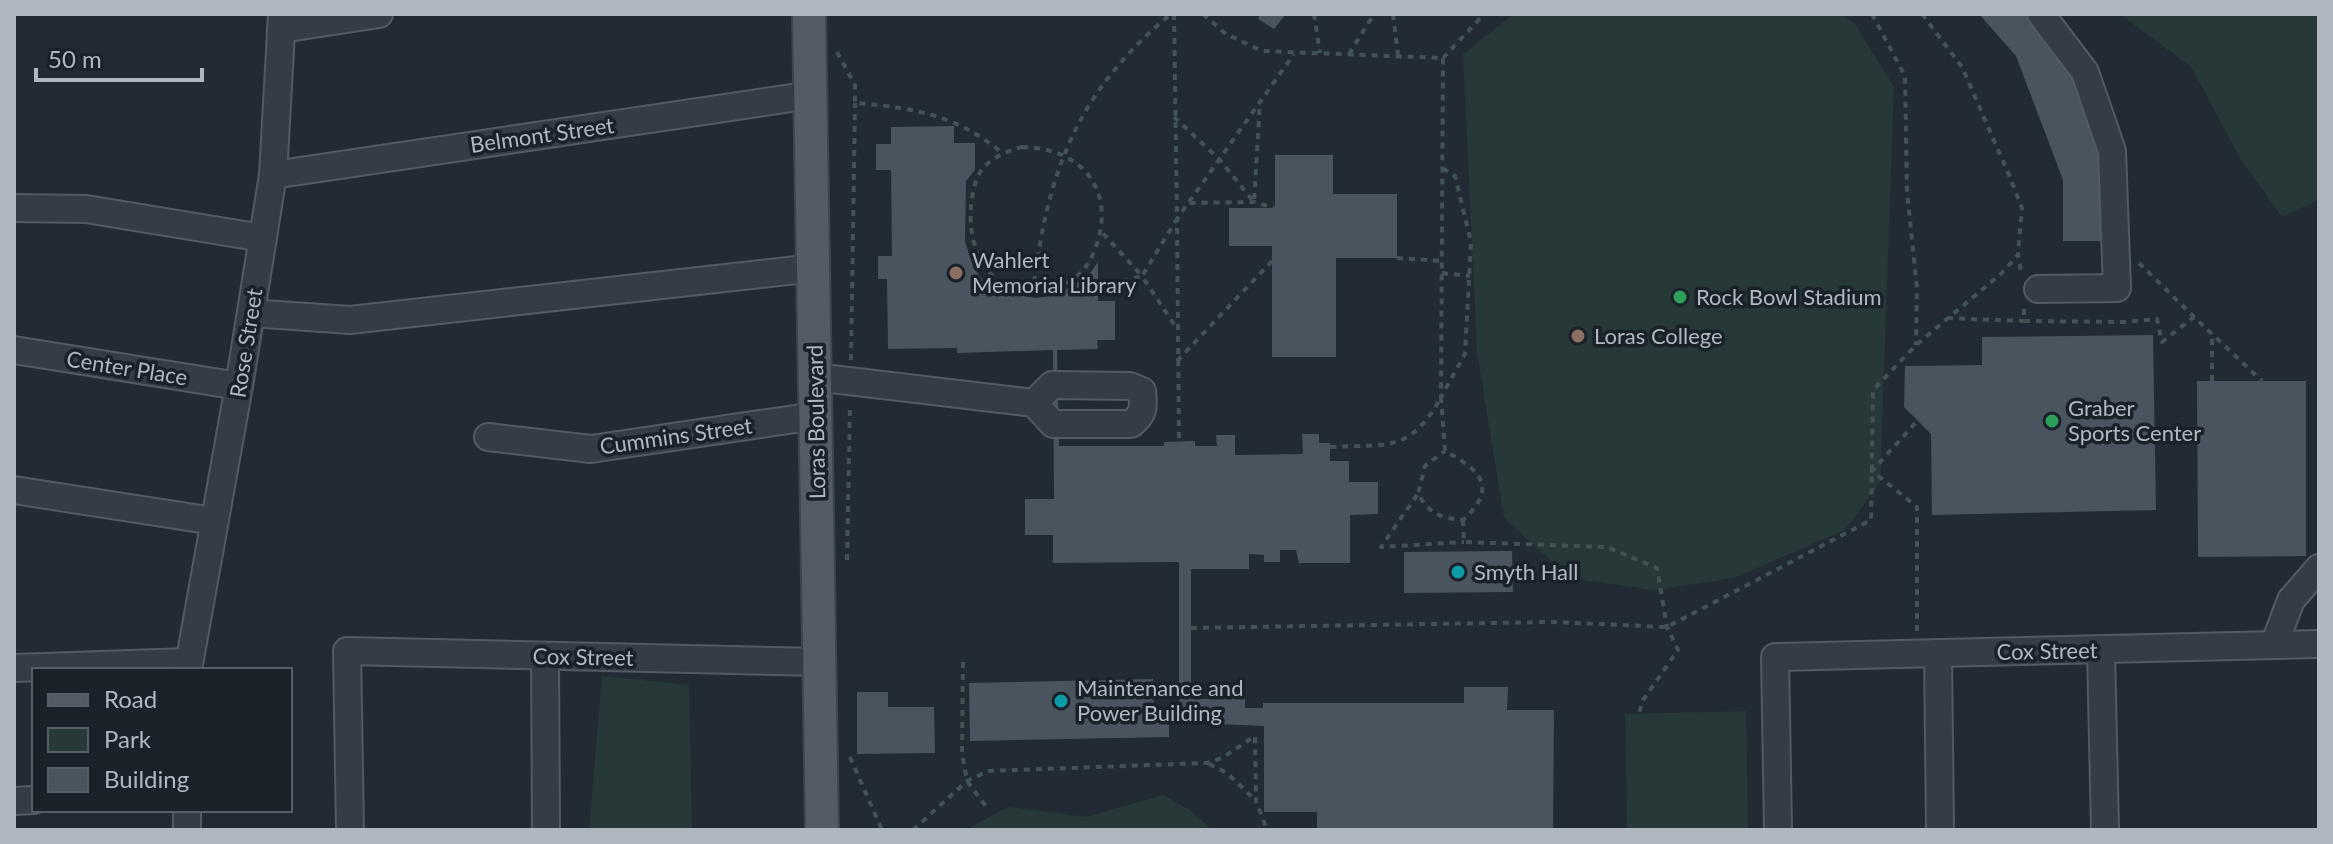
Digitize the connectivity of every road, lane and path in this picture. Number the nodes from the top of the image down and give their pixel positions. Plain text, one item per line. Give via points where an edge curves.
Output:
1 (379, 14) edge
2 (809, 14) edge
3 (1172, 14) edge
4 (1203, 14) edge
5 (1314, 14) edge
6 (1374, 14) edge
7 (1393, 14) edge
8 (1484, 14) edge
9 (1872, 14) edge
10 (1922, 14) edge
11 (2041, 14) edge
12 (282, 22) edge
13 (834, 47) dead end
14 (1320, 53) junction
15 (1294, 54) junction
16 (1349, 54) junction
17 (1399, 56) junction
18 (1443, 58) junction
19 (812, 95) junction
20 (1260, 102) junction
21 (855, 103) junction
22 (1174, 117) junction
23 (1002, 153) junction
24 (1062, 153) junction
25 (1219, 159) junction
26 (1442, 168) junction
27 (273, 175) junction
28 (1254, 202) junction
29 (1188, 203) junction
30 (14, 208) edge
31 (1275, 208) dead end
32 (1177, 219) junction
33 (1099, 229) junction
34 (263, 238) junction
35 (2018, 255) junction
36 (2116, 256) junction
37 (1397, 258) dead end
38 (1272, 261) dead end
39 (1442, 261) junction
40 (814, 268) junction
41 (1442, 273) junction
42 (1142, 276) junction
43 (1470, 276) junction
44 (1099, 287) dead end
45 (2028, 289) junction
46 (1033, 294) junction
47 (251, 313) junction
48 (2194, 317) junction
49 (1947, 318) junction
50 (2024, 321) junction
51 (1177, 329) junction
52 (2212, 334) junction
53 (1916, 345) junction
54 (14, 350) edge
55 (1176, 362) junction
56 (815, 377) junction
57 (851, 380) junction
58 (2212, 381) dead end
59 (2262, 381) dead end
60 (239, 386) junction
61 (1441, 397) junction
62 (1034, 403) dead end
63 (815, 416) junction
64 (1918, 420) dead end
65 (488, 437) dead end
66 (1179, 438) dead end
67 (1330, 447) dead end
68 (1445, 451) junction
69 (1872, 471) junction
70 (14, 490) edge
71 (1418, 494) junction
72 (1463, 520) junction
73 (214, 521) junction
74 (1464, 542) junction
75 (2319, 568) edge
76 (847, 569) dead end
77 (1667, 627) junction
78 (1191, 628) dead end
79 (2319, 644) edge
80 (2274, 645) junction
81 (2101, 650) junction
82 (1927, 654) junction
83 (545, 656) junction
84 (820, 662) junction
85 (963, 662) dead end
86 (188, 666) edge
87 (14, 668) edge
88 (1639, 713) dead end
89 (849, 747) dead end
90 (1207, 763) junction
91 (967, 781) junction
92 (1256, 801) junction
93 (988, 809) dead end
94 (350, 830) edge
95 (546, 830) edge
96 (822, 830) edge
97 (882, 830) edge
98 (913, 830) edge
99 (1267, 830) edge
100 (1778, 830) edge
101 (1940, 830) edge
102 (2105, 830) edge

1 - 12 street
2 - 19 main road, Loras Boulevard
3 - 22 path
3 - 24 path via 1136,42 1101,83
4 - 15 path via 1226,34 1262,51
5 - 14 path
6 - 16 path
7 - 17 path
8 - 18 path
9 - 53 path via 1905,76
10 - 35 path via 1962,67 2009,175 2022,208
11 - 36 street via 2085,72 2112,151
12 - 27 street, Rose Street
13 - 21 path via 855,85
14 - 15 path
14 - 16 path
15 - 20 path
16 - 17 path
17 - 18 path
18 - 26 path
19 - 27 street, Belmont Street
19 - 40 main road, Loras Boulevard
20 - 25 path
20 - 28 path
21 - 23 path via 912,107 980,134
21 - 57 path
22 - 25 path
22 - 32 path
23 - 24 path via 1044,147
23 - 46 path via 982,168 972,193 969,230 988,273
24 - 33 path via 1089,173 1101,214
24 - 46 path via 1040,229
25 - 28 path
25 - 29 path
26 - 39 path
26 - 43 path via 1455,176 1471,242
27 - 34 street, Rose Street
28 - 29 path
28 - 31 path
29 - 32 path
30 - 34 street via 86,209
32 - 42 path
32 - 51 path
33 - 42 path
33 - 46 path via 1087,269 1066,285
34 - 47 street, Rose Street
35 - 45 path
35 - 49 path
36 - 45 street via 2117,288
36 - 48 path via 2132,256
37 - 39 path
38 - 55 path
39 - 41 path
40 - 47 street via 350,320
40 - 56 main road, Loras Boulevard
41 - 43 path
41 - 61 path
42 - 44 path
42 - 51 path
43 - 61 path via 1465,354
45 - 50 path
47 - 60 street, Rose Street
48 - 50 path via 2162,342 2157,319
48 - 52 path
49 - 50 path
49 - 53 path
51 - 55 path
52 - 58 path
52 - 59 path
53 - 69 path via 1873,390
54 - 60 street, Center Place
55 - 66 path
56 - 57 street
56 - 63 main road, Loras Boulevard
57 - 62 street
57 - 76 path
60 - 73 street, Rose Street
61 - 67 path via 1426,424 1411,437 1387,444
61 - 68 path
63 - 65 street, Cummins Street via 591,449
63 - 84 main road, Loras Boulevard
64 - 69 path
68 - 71 path via 1425,466
68 - 72 path via 1474,467 1483,483 1479,505
69 - 77 path via 1871,520
69 - 82 path via 1917,507
70 - 73 street
71 - 72 path via 1427,509 1442,518
71 - 74 path via 1381,547
72 - 74 path
73 - 86 street, Rose Street
74 - 77 path via 1607,547 1657,568
75 - 80 street via 2291,600
77 - 78 path via 1552,622
77 - 88 path via 1678,650
79 - 80 street, Cox Street
80 - 81 street, Cox Street
81 - 82 street, Cox Street
81 - 102 street
82 - 100 street, Cox Street via 1775,657
82 - 101 street
83 - 84 street, Cox Street
83 - 94 street, Cox Street via 347,651
83 - 95 street
84 - 96 main road, Loras Boulevard
85 - 91 path via 962,753
86 - 87 street
89 - 97 path via 850,761
90 - 91 path via 1035,767 988,771
90 - 92 path via 1227,773
90 - 92 path via 1255,736
91 - 93 path
91 - 98 path
92 - 99 path

